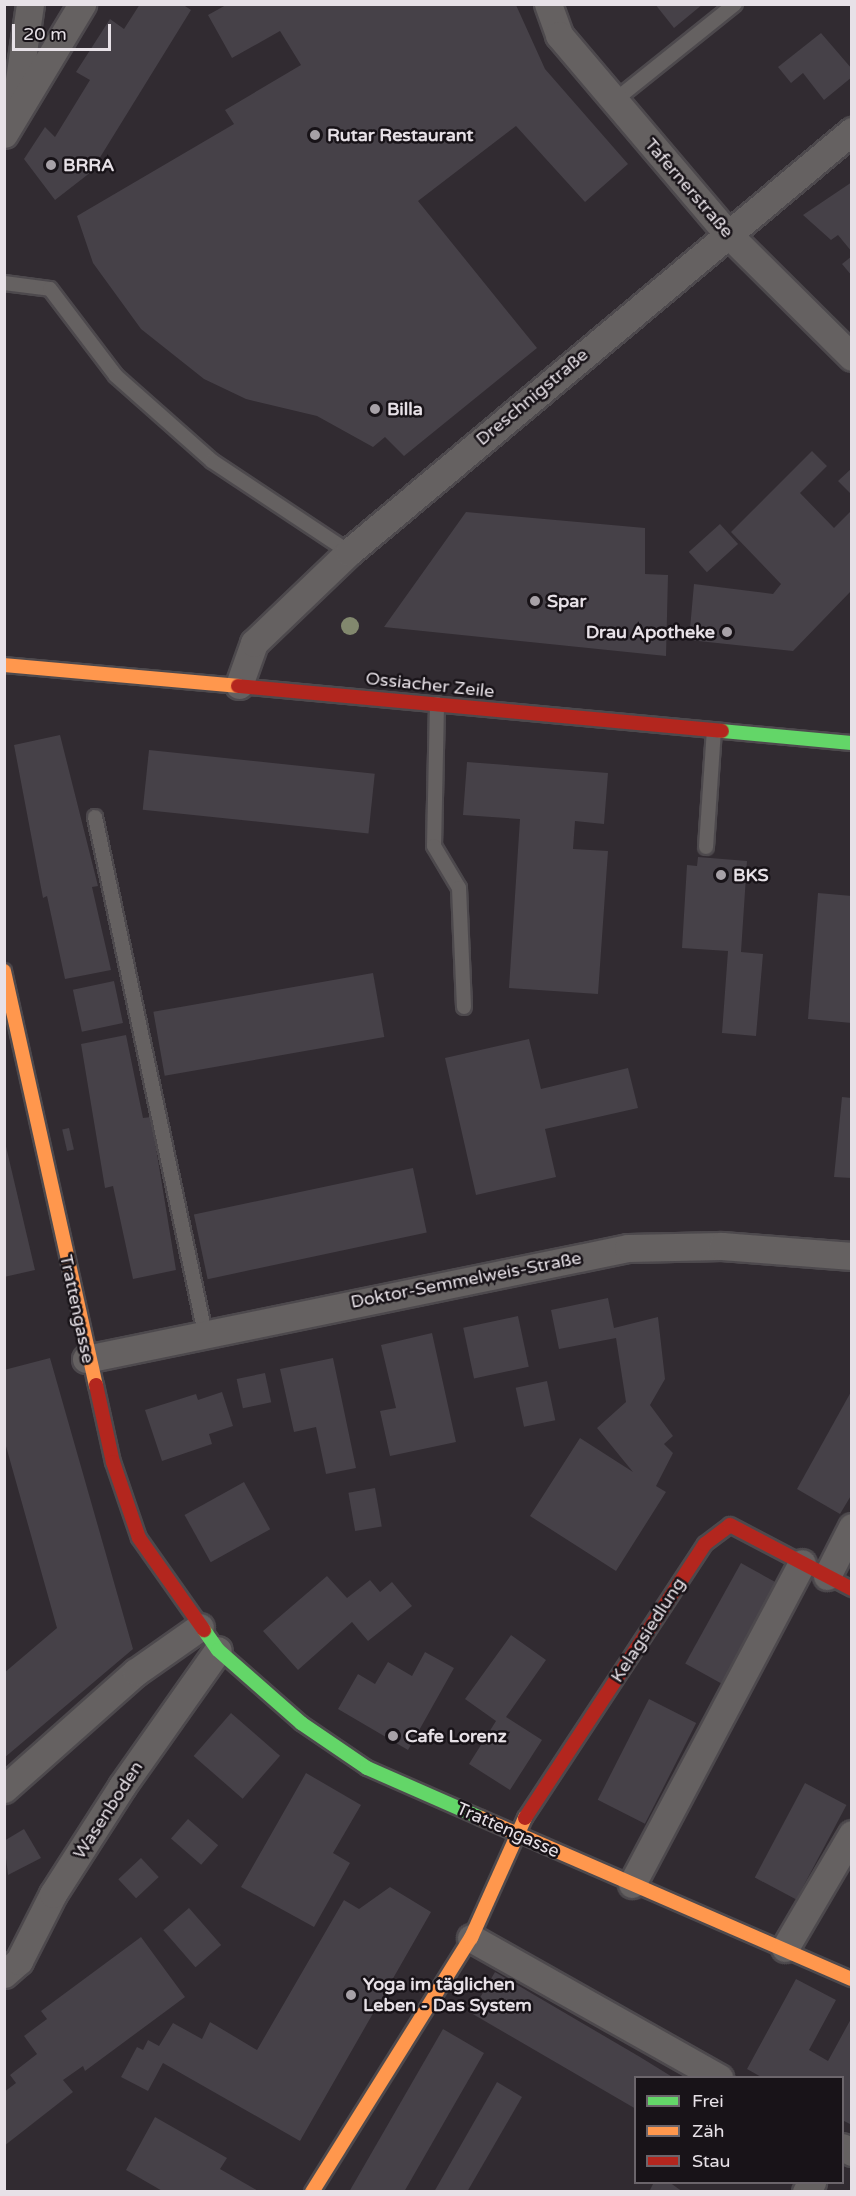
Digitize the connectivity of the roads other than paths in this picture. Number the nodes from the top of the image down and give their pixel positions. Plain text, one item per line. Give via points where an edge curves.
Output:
1 (30, 4) edge
2 (82, 4) edge
3 (548, 4) edge
4 (735, 4) edge
5 (614, 101) junction
6 (9, 126) edge
7 (852, 131) edge
8 (726, 232) junction
9 (4, 283) edge
10 (852, 357) edge
11 (349, 552) junction
12 (4, 665) edge
13 (239, 684) junction
14 (437, 704) junction
15 (714, 731) junction
16 (852, 743) edge
17 (95, 817) dead end
18 (706, 847) dead end
19 (4, 971) edge
20 (464, 1007) dead end
21 (852, 1256) edge
22 (205, 1333) junction
23 (86, 1359) junction
24 (852, 1527) edge
25 (802, 1563) junction
26 (827, 1576) junction
27 (852, 1589) edge
28 (200, 1627) junction
29 (218, 1650) junction
30 (4, 1790) edge
31 (515, 1834) junction
32 (852, 1834) edge
33 (632, 1884) junction
34 (471, 1938) junction
35 (785, 1948) junction
36 (4, 1974) edge
37 (852, 1979) edge
38 (714, 2076) edge
39 (312, 2192) edge

1 - 6 street
2 - 6 street
3 - 5 street, Tafernerstraße via 558,35
4 - 5 lane
5 - 8 street, Tafernerstraße
7 - 8 street, Dreschnigstraße
8 - 10 street, Tafernerstraße
8 - 11 street, Dreschnigstraße
9 - 11 lane via 50,289 116,376 212,461
11 - 13 street, Dreschnigstraße via 254,643
12 - 13 street, Ossiacher Zeile
13 - 14 street, Ossiacher Zeile
14 - 15 street, Ossiacher Zeile
14 - 20 lane via 434,846 459,888
15 - 16 street, Ossiacher Zeile
15 - 18 lane
17 - 22 lane
19 - 23 street, Trattengasse
21 - 22 street, Doktor-Semmelweis-Straße via 722,1246 628,1248
22 - 23 street, Doktor-Semmelweis-Straße
23 - 28 street, Trattengasse via 139,1538
24 - 26 street
25 - 26 street, Kelagsiedlung
25 - 31 street, Kelagsiedlung via 730,1525 705,1544
25 - 33 street
26 - 27 street, Kelagsiedlung
28 - 29 street, Trattengasse
28 - 30 street via 136,1672
29 - 31 street, Trattengasse via 301,1723 367,1768
29 - 36 street, Wasenboden via 122,1786 53,1894 19,1961
31 - 33 street, Trattengasse
31 - 34 street
32 - 35 street
33 - 35 street, Trattengasse
34 - 38 street
34 - 39 street
35 - 37 street, Trattengasse

